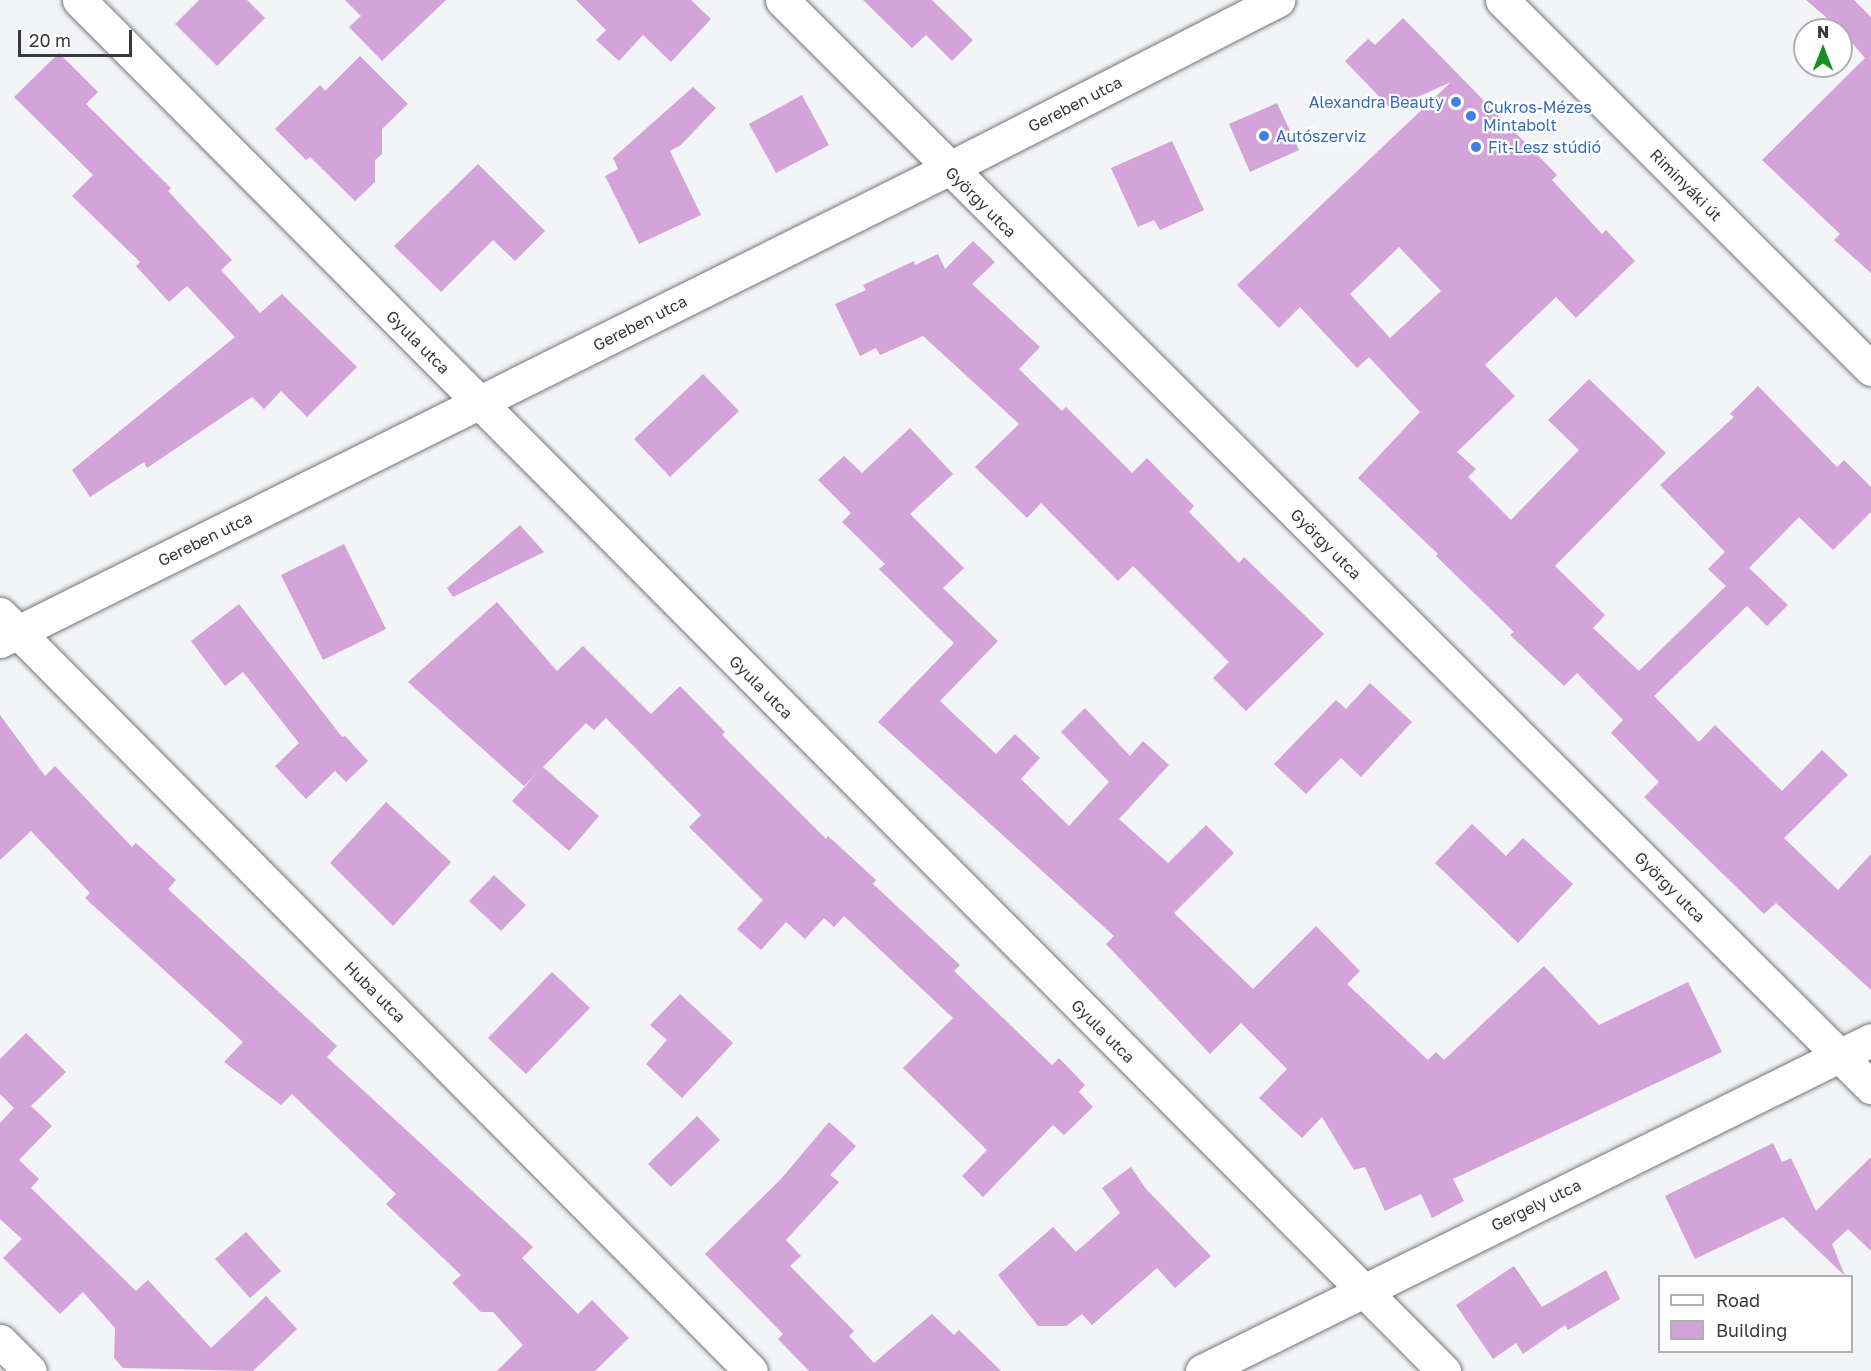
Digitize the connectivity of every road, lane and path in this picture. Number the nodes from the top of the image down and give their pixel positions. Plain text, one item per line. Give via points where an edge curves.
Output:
1 (79, 0) edge
2 (782, 0) edge
3 (1278, 0) edge
4 (1502, 0) edge
5 (948, 169) junction
6 (1871, 369) edge
7 (479, 403) junction
8 (6, 629) edge
9 (1871, 1040) edge
10 (1839, 1056) junction
11 (1871, 1087) edge
12 (1362, 1290) junction
13 (0, 1341) edge
14 (30, 1371) edge
15 (751, 1371) edge
16 (1202, 1371) edge
17 (1444, 1371) edge

1 - 7 street, Gyula utca
2 - 5 street, György utca
3 - 5 street, Gereben utca
4 - 6 street, Riminyáki út
5 - 7 street, Gereben utca
5 - 10 street, György utca
7 - 8 street, Gereben utca
7 - 12 street, Gyula utca
8 - 15 street, Huba utca
9 - 10 street, Gergely utca
10 - 11 street, György utca
10 - 12 street, Gergely utca
12 - 16 street, Gergely utca
12 - 17 street, Gyula utca
13 - 14 street

